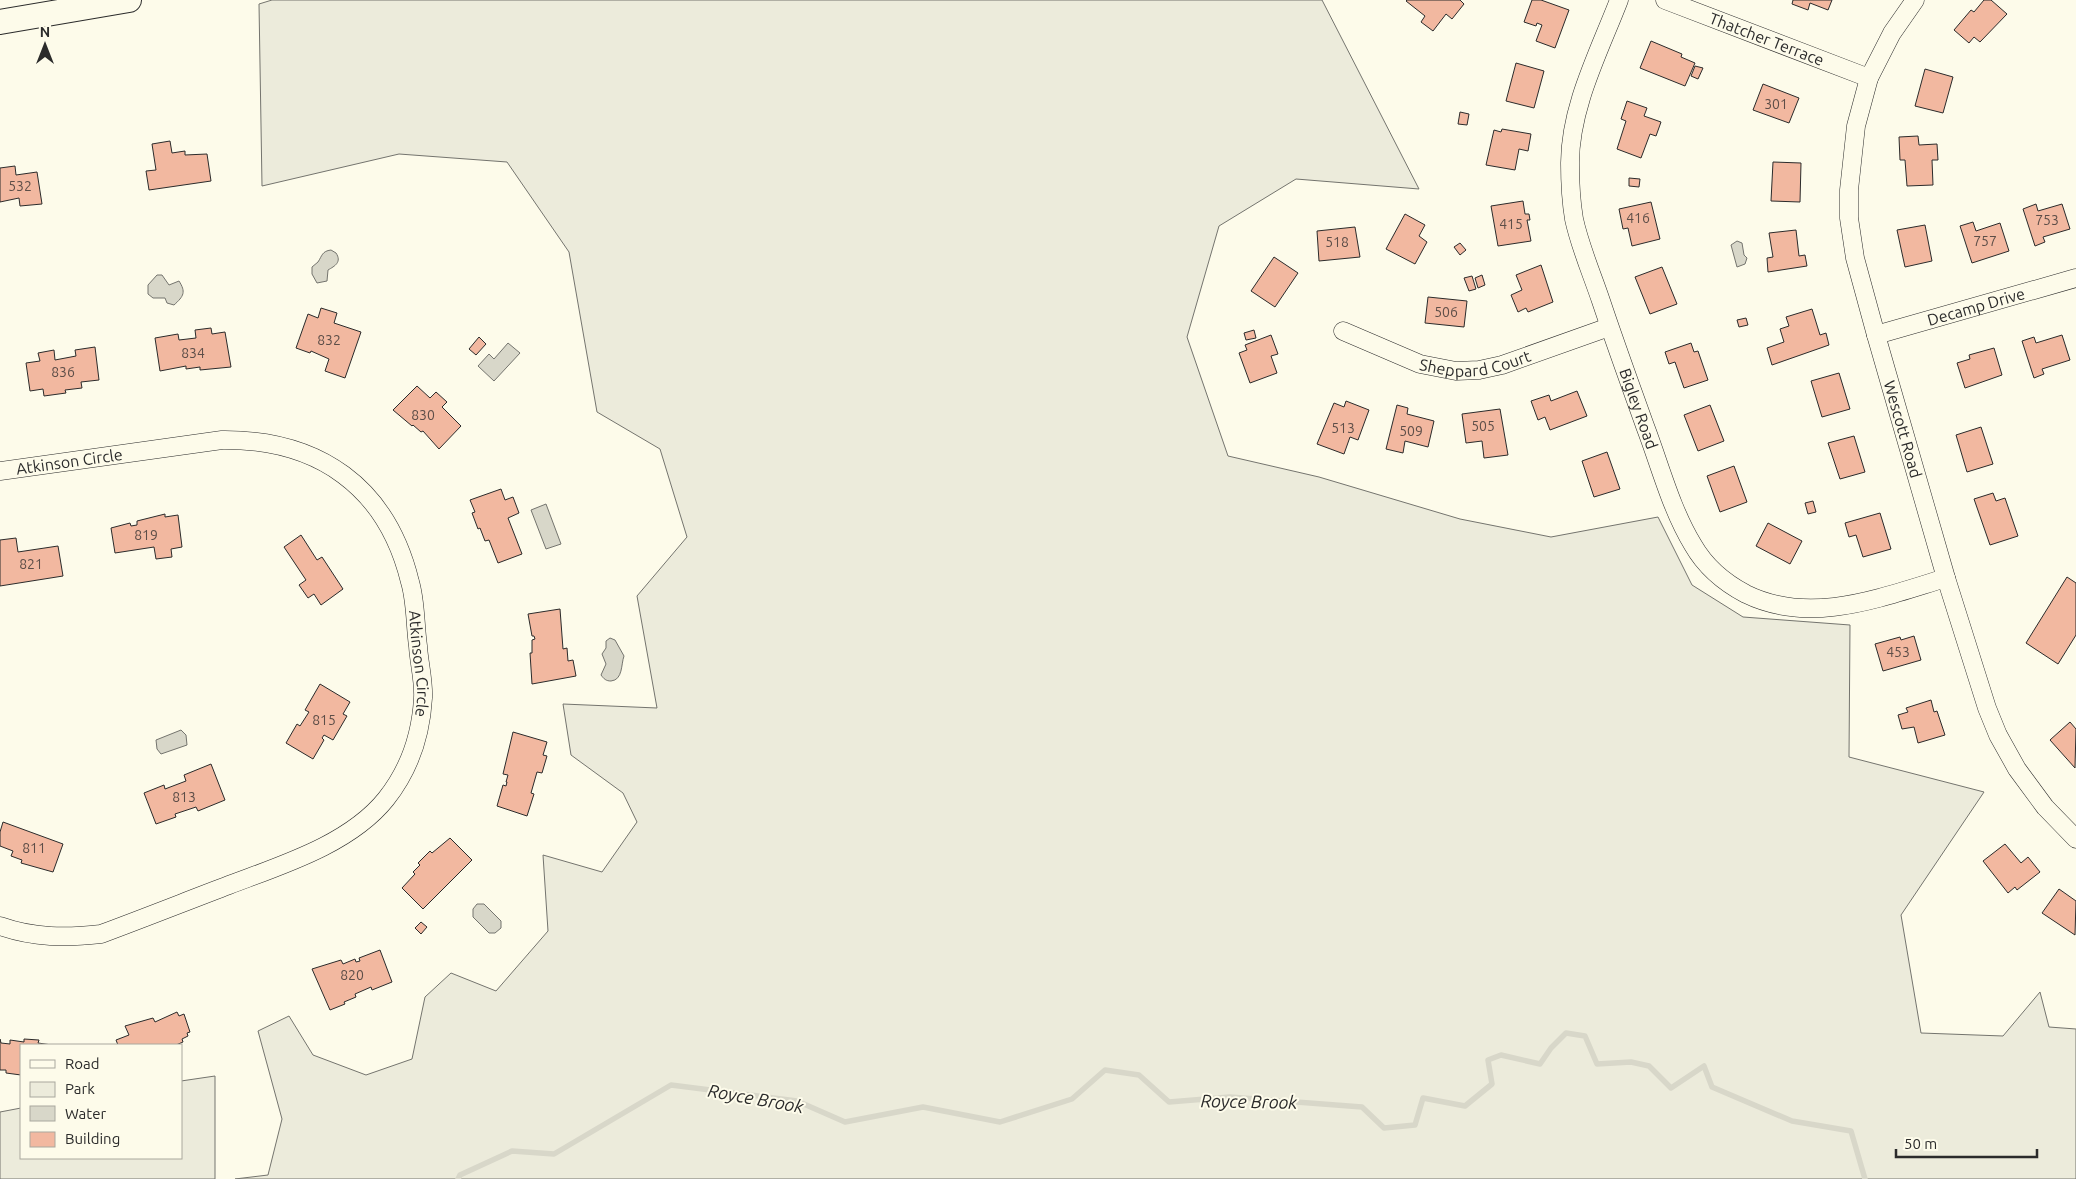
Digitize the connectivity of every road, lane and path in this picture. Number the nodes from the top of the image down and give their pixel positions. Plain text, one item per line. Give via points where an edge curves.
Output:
1 (128, 0) edge
2 (1619, 0) edge
3 (1665, 0) edge
4 (1916, 0) edge
5 (0, 22) edge
6 (1869, 78) junction
7 (2076, 278) edge
8 (1609, 327) junction
9 (1344, 331) dead end
10 (1876, 335) junction
11 (0, 471) edge
12 (1946, 578) junction
13 (2076, 839) edge
14 (0, 926) edge

1 - 5 main road
2 - 8 street, Bigley Road via 1579,104 1570,161 1574,217
3 - 6 street, Thatcher Terrace
4 - 6 street, Wescott Road via 1892,33
6 - 10 street, Wescott Road via 1856,126 1848,190 1857,267
7 - 10 street, Decamp Drive
8 - 9 street, Sheppard Court via 1502,365 1456,371 1420,364
8 - 12 street, Bigley Road via 1683,527 1707,565 1725,580 1747,594 1778,606 1808,609 1846,607
10 - 12 street, Wescott Road
11 - 14 street, Atkinson Circle via 222,440 273,443 328,464 352,481 374,504 392,531 404,558 411,584 423,697 417,738 398,782 371,814 335,841 296,860 101,934 44,937
12 - 13 street, Wescott Road via 1998,735 2017,769 2045,807

